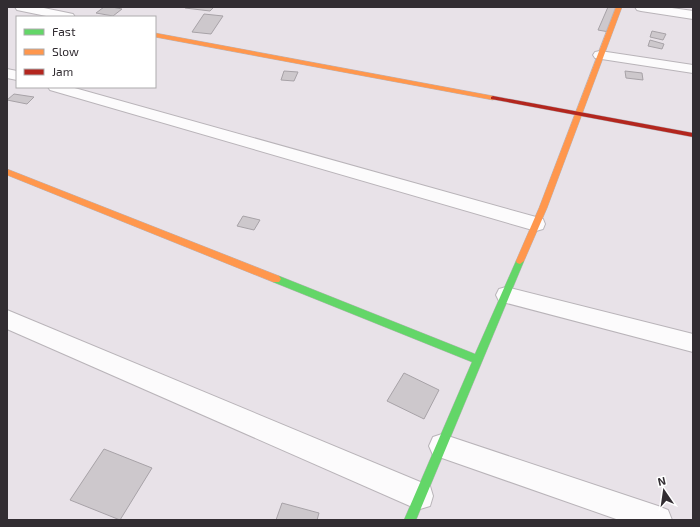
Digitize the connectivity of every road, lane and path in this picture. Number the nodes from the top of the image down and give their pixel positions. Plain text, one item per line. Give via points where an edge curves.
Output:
1 (21, 7) edge
2 (619, 7) edge
3 (641, 7) edge
4 (693, 15) edge
5 (64, 16) edge
6 (156, 35) edge
7 (600, 55) junction
8 (693, 69) edge
9 (59, 88) edge
10 (579, 114) junction
11 (693, 135) edge
12 (7, 172) edge
13 (536, 224) junction
14 (506, 294) junction
15 (7, 319) edge
16 (693, 343) edge
17 (478, 360) junction
18 (442, 446) junction
19 (420, 496) junction
20 (410, 520) edge
21 (658, 520) edge

1 - 5 street
2 - 7 street
3 - 4 street
6 - 10 street
7 - 8 street
7 - 10 street
9 - 13 street
10 - 11 street
10 - 13 street
12 - 17 street
13 - 14 street
14 - 16 street
14 - 17 street
15 - 19 street
17 - 18 street
18 - 19 street
18 - 21 street
19 - 20 street

